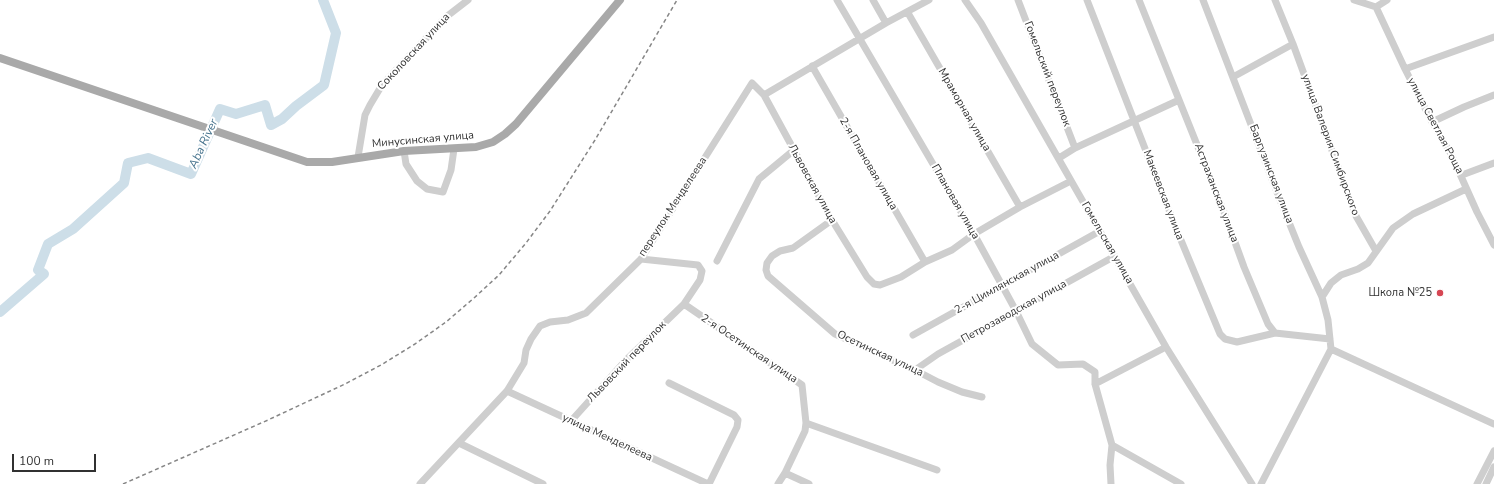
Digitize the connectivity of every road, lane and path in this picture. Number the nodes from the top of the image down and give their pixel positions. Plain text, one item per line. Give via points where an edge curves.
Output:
1 (620, 0) edge
2 (837, 0) edge
3 (873, 0) edge
4 (929, 0) edge
5 (965, 0) edge
6 (1018, 0) edge
7 (1087, 0) edge
8 (1140, 0) edge
9 (1203, 0) edge
10 (1274, 0) edge
11 (1354, 0) edge
12 (1387, 0) edge
13 (466, 1) edge
14 (1376, 7) junction
15 (908, 13) junction
16 (886, 23) junction
17 (1494, 37) edge
18 (860, 38) junction
19 (1293, 44) junction
20 (0, 58) edge
21 (812, 66) junction
22 (1405, 69) junction
23 (1233, 78) junction
24 (752, 83) joint
25 (764, 95) junction
26 (1494, 95) edge
27 (1179, 100) junction
28 (1134, 122) junction
29 (1432, 122) junction
30 (1075, 148) junction
31 (454, 149) junction
32 (794, 150) junction
33 (404, 152) junction
34 (358, 157) junction
35 (1059, 158) junction
36 (1494, 164) edge
37 (1462, 175) junction
38 (1071, 181) junction
39 (1466, 189) junction
40 (1020, 207) junction
41 (832, 220) junction
42 (1100, 231) junction
43 (974, 234) junction
44 (1494, 245) edge
45 (1376, 251) junction
46 (1115, 256) junction
47 (641, 259) junction
48 (717, 261) dead end
49 (925, 262) junction
50 (1002, 286) junction
51 (1322, 296) junction
52 (684, 304) junction
53 (1016, 311) junction
54 (1275, 333) junction
55 (914, 335) dead end
56 (1330, 339) junction
57 (1166, 347) junction
58 (1331, 349) junction
59 (915, 370) junction
60 (669, 383) dead end
61 (1095, 384) junction
62 (507, 391) junction
63 (982, 397) dead end
64 (571, 421) junction
65 (806, 423) junction
66 (1494, 424) edge
67 (459, 443) junction
68 (1112, 445) junction
69 (1494, 451) edge
70 (1494, 467) edge
71 (937, 470) dead end
72 (785, 473) junction
73 (420, 484) edge
74 (543, 484) edge
75 (708, 484) edge
76 (778, 484) edge
77 (809, 484) edge
78 (1112, 484) edge
79 (1181, 484) edge
80 (1252, 484) edge
81 (1261, 484) edge
82 (1477, 484) edge
83 (1486, 484) edge

1 - 31 main road, Минусинская улица via 505,134 493,142
2 - 18 street, Плановая улица
3 - 16 street
4 - 15 street
5 - 35 street, Гомельская улица
6 - 30 street, Гомельский переулок
7 - 28 street, Макеевская улица
8 - 27 street, Астраханская улица
9 - 23 street, Баргузинская улица
10 - 19 street, улица Валерия Симбирского
11 - 14 street
12 - 14 street
13 - 34 street, Соколовская улица via 446,17 382,85 365,115
14 - 22 street, улица Светлая Роща
15 - 16 street
15 - 40 street, Мраморная улица
16 - 18 street
17 - 22 street
18 - 21 street
18 - 43 street, Плановая улица
19 - 23 street
19 - 45 street, улица Валерия Симбирского via 1356,216
20 - 34 main road, Минусинская улица via 307,162 332,162
21 - 25 street
21 - 49 street, 2-я Плановая улица
22 - 29 street, улица Светлая Роща
23 - 51 street, Баргузинская улица via 1299,247
24 - 25 street, Львовская улица
24 - 47 street, переулок Менделеева
25 - 32 street, Львовская улица
26 - 29 street
27 - 28 street
27 - 54 street, Астраханская улица via 1244,266 1268,324
28 - 30 street
28 - 54 street, Макеевская улица via 1220,334 1225,339 1237,342
29 - 37 street, улица Светлая Роща
30 - 35 street
31 - 33 main road, Минусинская улица
31 - 33 street via 451,170 443,192 427,189 417,180 406,164
32 - 41 street, Львовская улица
32 - 48 street via 759,179
33 - 34 main road, Минусинская улица
35 - 38 street, Гомельская улица
36 - 37 street
37 - 39 street, улица Светлая Роща
38 - 40 street
38 - 42 street, Гомельская улица
39 - 44 street, улица Светлая Роща
39 - 45 street via 1413,214 1393,228
40 - 43 street
41 - 49 street, Львовская улица via 867,277 874,284 901,277
41 - 59 street, Осетинская улица via 793,248 772,256 767,262 768,276 836,334
42 - 46 street, Гомельская улица
42 - 50 street, 2-я Цимлянская улица
43 - 49 street via 952,250
43 - 50 street, Плановая улица
45 - 51 street via 1368,262 1341,275 1331,283
46 - 53 street, Петрозаводская улица
46 - 57 street, Гомельская улица
47 - 52 street, Львовский переулок via 698,265 702,271 700,280
47 - 62 street, переулок Менделеева via 586,313 540,326 526,350 524,363
50 - 53 street, Плановая улица
50 - 55 street, 2-я Цимлянская улица
51 - 56 street, Баргузинская улица
52 - 64 street, Львовский переулок via 626,360
52 - 65 street, 2-я Осетинская улица via 802,385
53 - 59 street, Петрозаводская улица via 938,354
53 - 61 street, Плановая улица via 1032,344 1058,365 1083,364 1094,372
54 - 56 street
56 - 58 street, Баргузинская улица
57 - 61 street
57 - 80 street, Гомельская улица
58 - 66 street
58 - 81 street
59 - 63 street, Осетинская улица via 962,392
60 - 75 street via 734,415 738,420 737,427
61 - 68 street
62 - 64 street, улица Менделеева
62 - 67 street, переулок Менделеева
64 - 75 street, улица Менделеева
65 - 71 street
65 - 72 street via 805,431
67 - 73 street, переулок Менделеева
67 - 74 street
68 - 78 street
68 - 79 street
69 - 82 street
70 - 83 street
72 - 76 street
72 - 77 street

